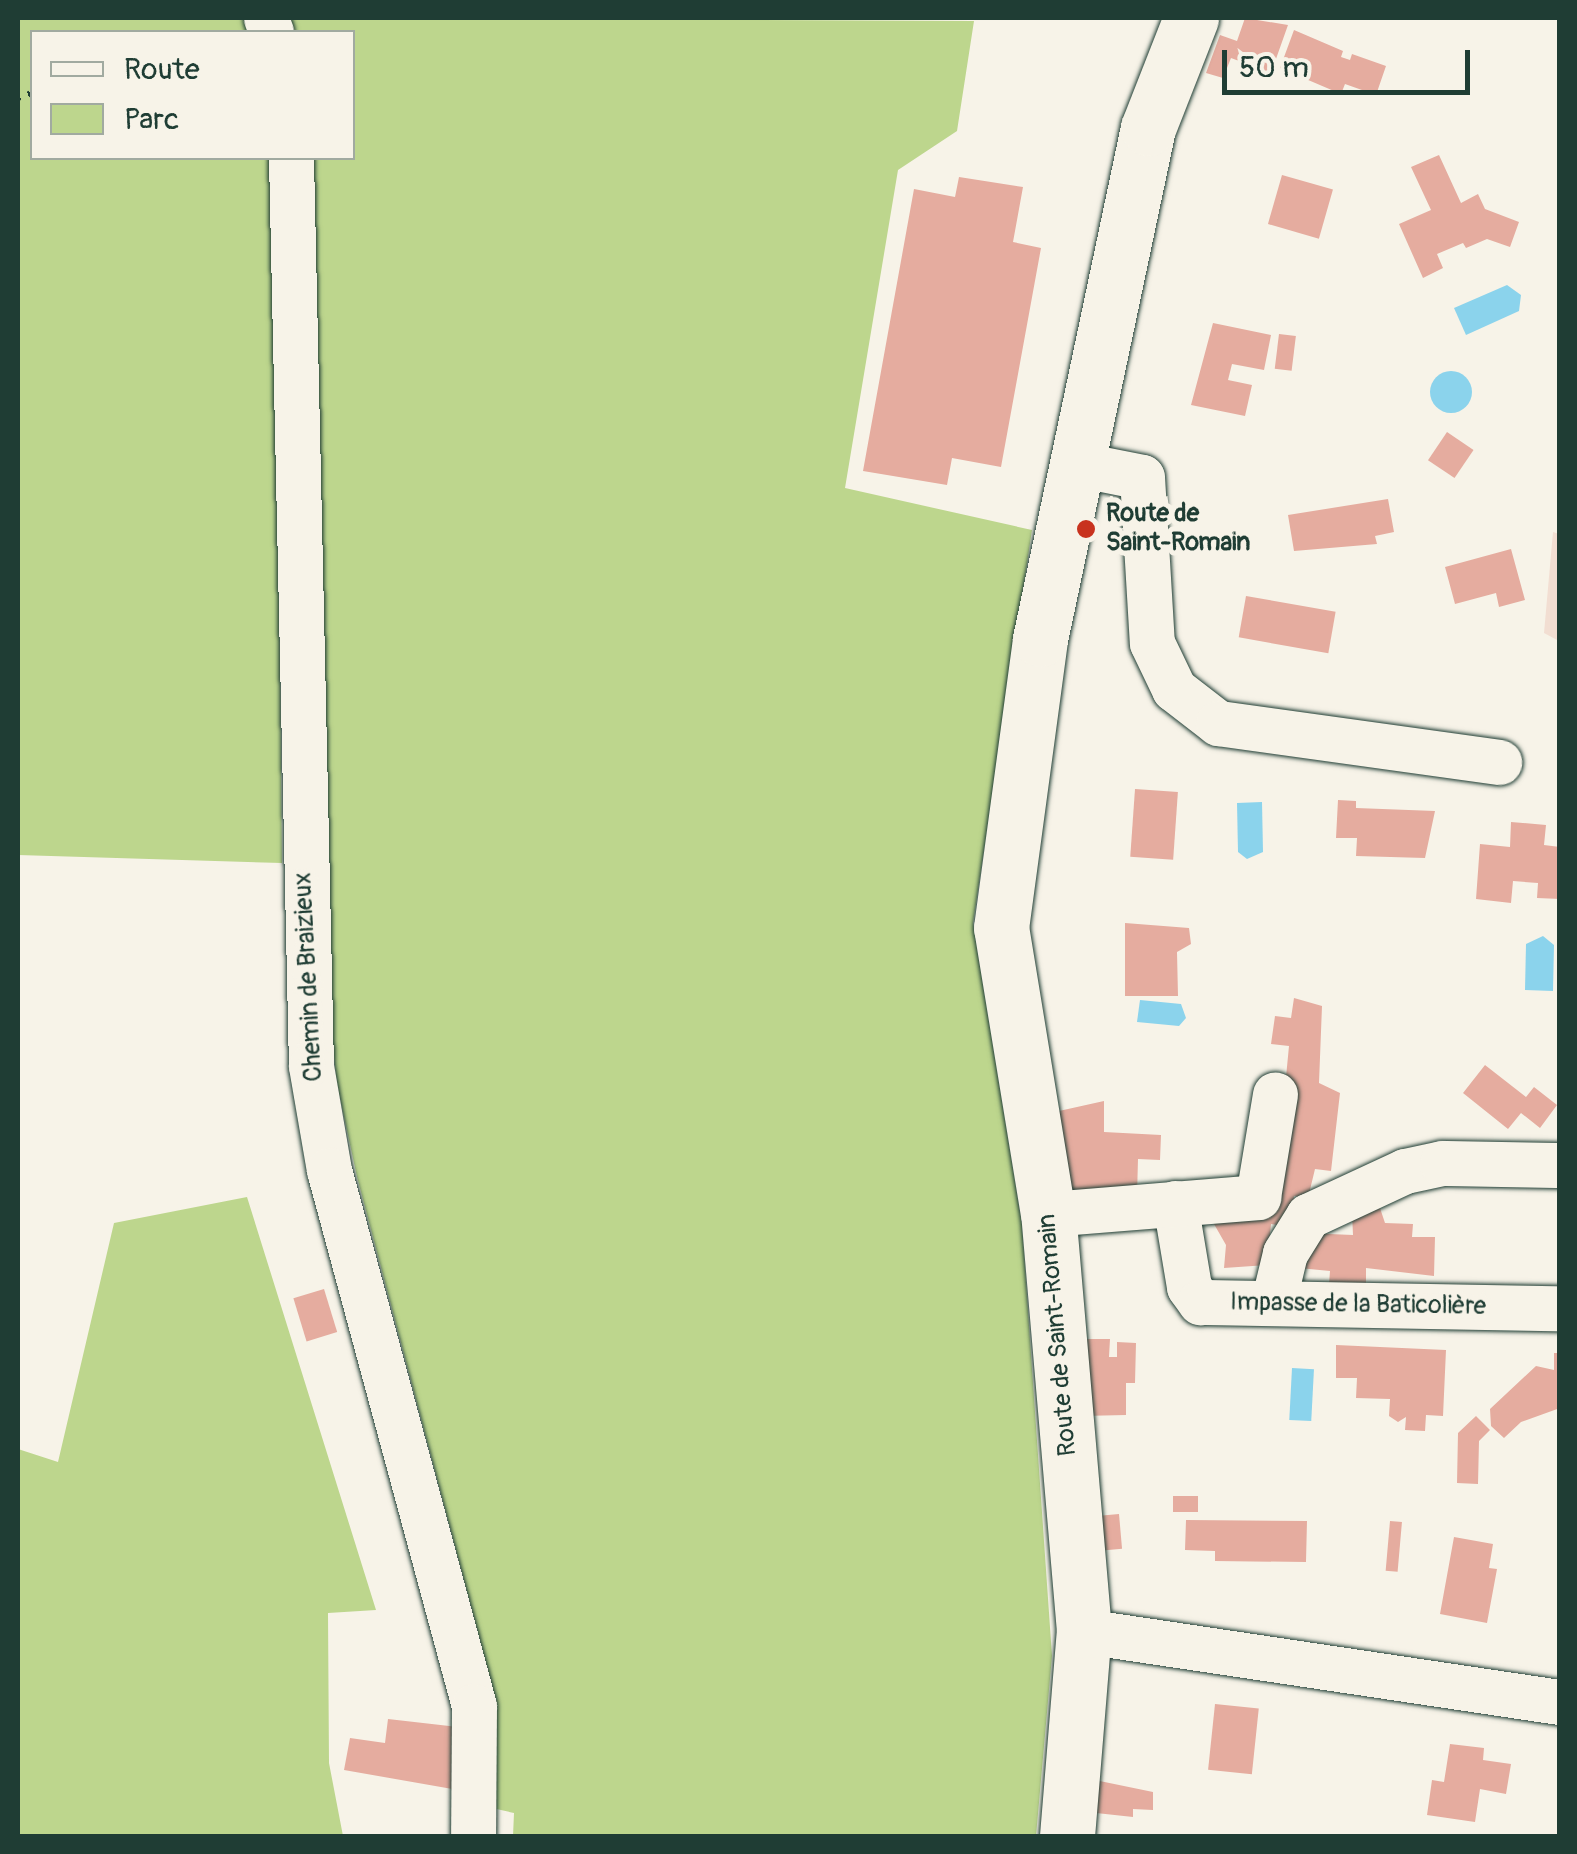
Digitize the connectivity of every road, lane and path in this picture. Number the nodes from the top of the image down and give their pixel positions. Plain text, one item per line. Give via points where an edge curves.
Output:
1 (1191, 18) edge
2 (290, 160) edge
3 (1077, 464) junction
4 (1499, 762) dead end
5 (1275, 1094) dead end
6 (1560, 1165) edge
7 (1176, 1203) junction
8 (1048, 1214) junction
9 (1274, 1303) junction
10 (1560, 1308) edge
11 (1084, 1631) junction
12 (1560, 1702) edge
13 (473, 1836) edge
14 (1067, 1836) edge

1 - 3 main road, Route de Saint-Romain via 1148,128
2 - 13 street, Chemin de Braizieux via 310,1066 329,1170 474,1706
3 - 4 street via 1142,477 1152,643 1174,689 1218,723
3 - 8 main road, Route de Saint-Romain via 1040,638 1001,928
5 - 7 street via 1258,1196
6 - 9 street via 1442,1163 1404,1171 1308,1216 1285,1253
7 - 8 street
7 - 9 street, Impasse de la Baticolière via 1189,1287 1200,1302
8 - 11 main road, Route de Saint-Romain
9 - 10 street, Impasse de la Baticolière
11 - 12 street
11 - 14 main road, Route de Saint-Romain

